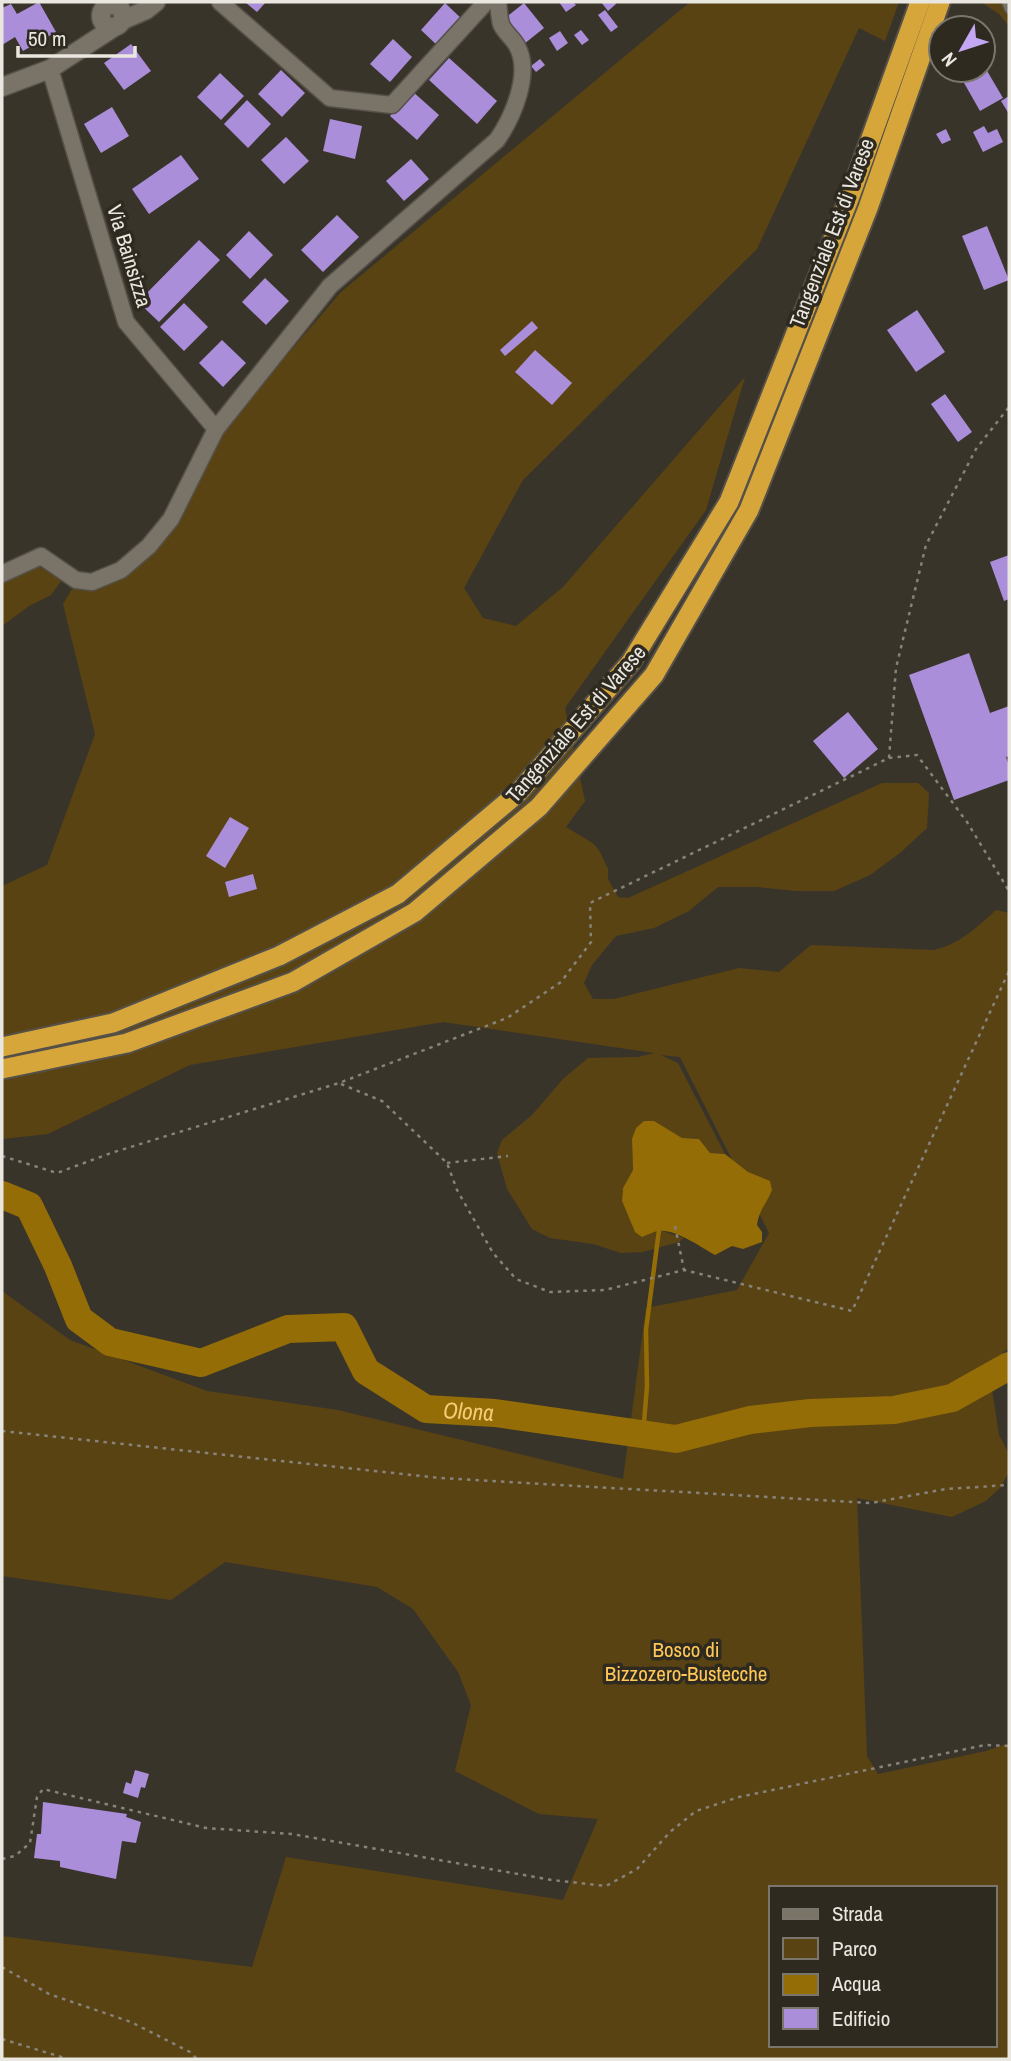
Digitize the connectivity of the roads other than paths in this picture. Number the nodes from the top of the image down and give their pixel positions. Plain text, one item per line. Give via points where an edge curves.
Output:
1 (220, 2) edge
2 (486, 2) edge
3 (498, 2) edge
4 (919, 2) edge
5 (940, 2) edge
6 (1006, 2) edge
7 (151, 6) edge
8 (1009, 9) edge
9 (109, 11) edge
10 (50, 69) junction
11 (2, 87) edge
12 (216, 429) junction
13 (2, 574) edge
14 (2, 1047) edge
15 (2, 1069) edge

1 - 2 street via 330,98 392,105
3 - 12 street via 501,26 518,47 522,62 518,103 508,124 497,139 330,286
4 - 14 highway, Tangenziale Est di Varese via 849,200 729,502 631,662 519,792 398,894 279,956 113,1023
5 - 15 highway, Tangenziale Est di Varese via 868,208 749,510 654,676 539,807 415,912 293,982 127,1043
6 - 8 lane
7 - 9 street
9 - 10 street via 72,55
10 - 11 street
10 - 12 street, Via Bainsizza via 126,321
12 - 13 street via 171,519 149,547 121,570 92,582 76,580 41,556

